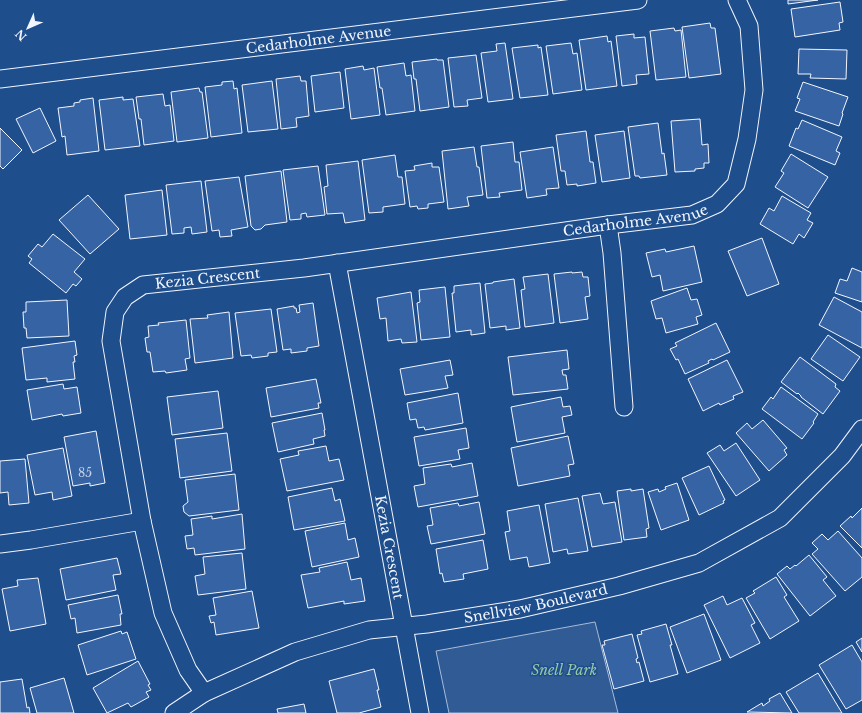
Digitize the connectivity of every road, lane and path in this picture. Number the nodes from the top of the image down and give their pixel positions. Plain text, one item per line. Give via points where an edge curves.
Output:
1 (638, 0) edge
2 (737, 0) edge
3 (0, 79) edge
4 (608, 225) junction
5 (337, 263) junction
6 (624, 407) dead end
7 (862, 429) edge
8 (142, 521) junction
9 (0, 544) edge
10 (404, 627) junction
11 (204, 693) junction
12 (174, 713) edge
13 (420, 713) edge

1 - 3 street, Cedarholme Avenue
2 - 4 street, Cedarholme Avenue via 749,26 754,90 747,139 736,184 717,204 692,215
4 - 5 street, Cedarholme Avenue
4 - 6 street
5 - 8 street, Kezia Crescent via 143,285 125,297 115,312 111,341
5 - 10 street, Kezia Crescent
7 - 10 street, Snellview Boulevard via 842,456 780,518 699,564 520,609
8 - 9 street
8 - 11 street, Kezia Crescent via 163,613 188,670
10 - 11 street, Snellview Boulevard via 369,630 295,652
10 - 13 street, Kezia Crescent
11 - 12 street, Snellview Boulevard

